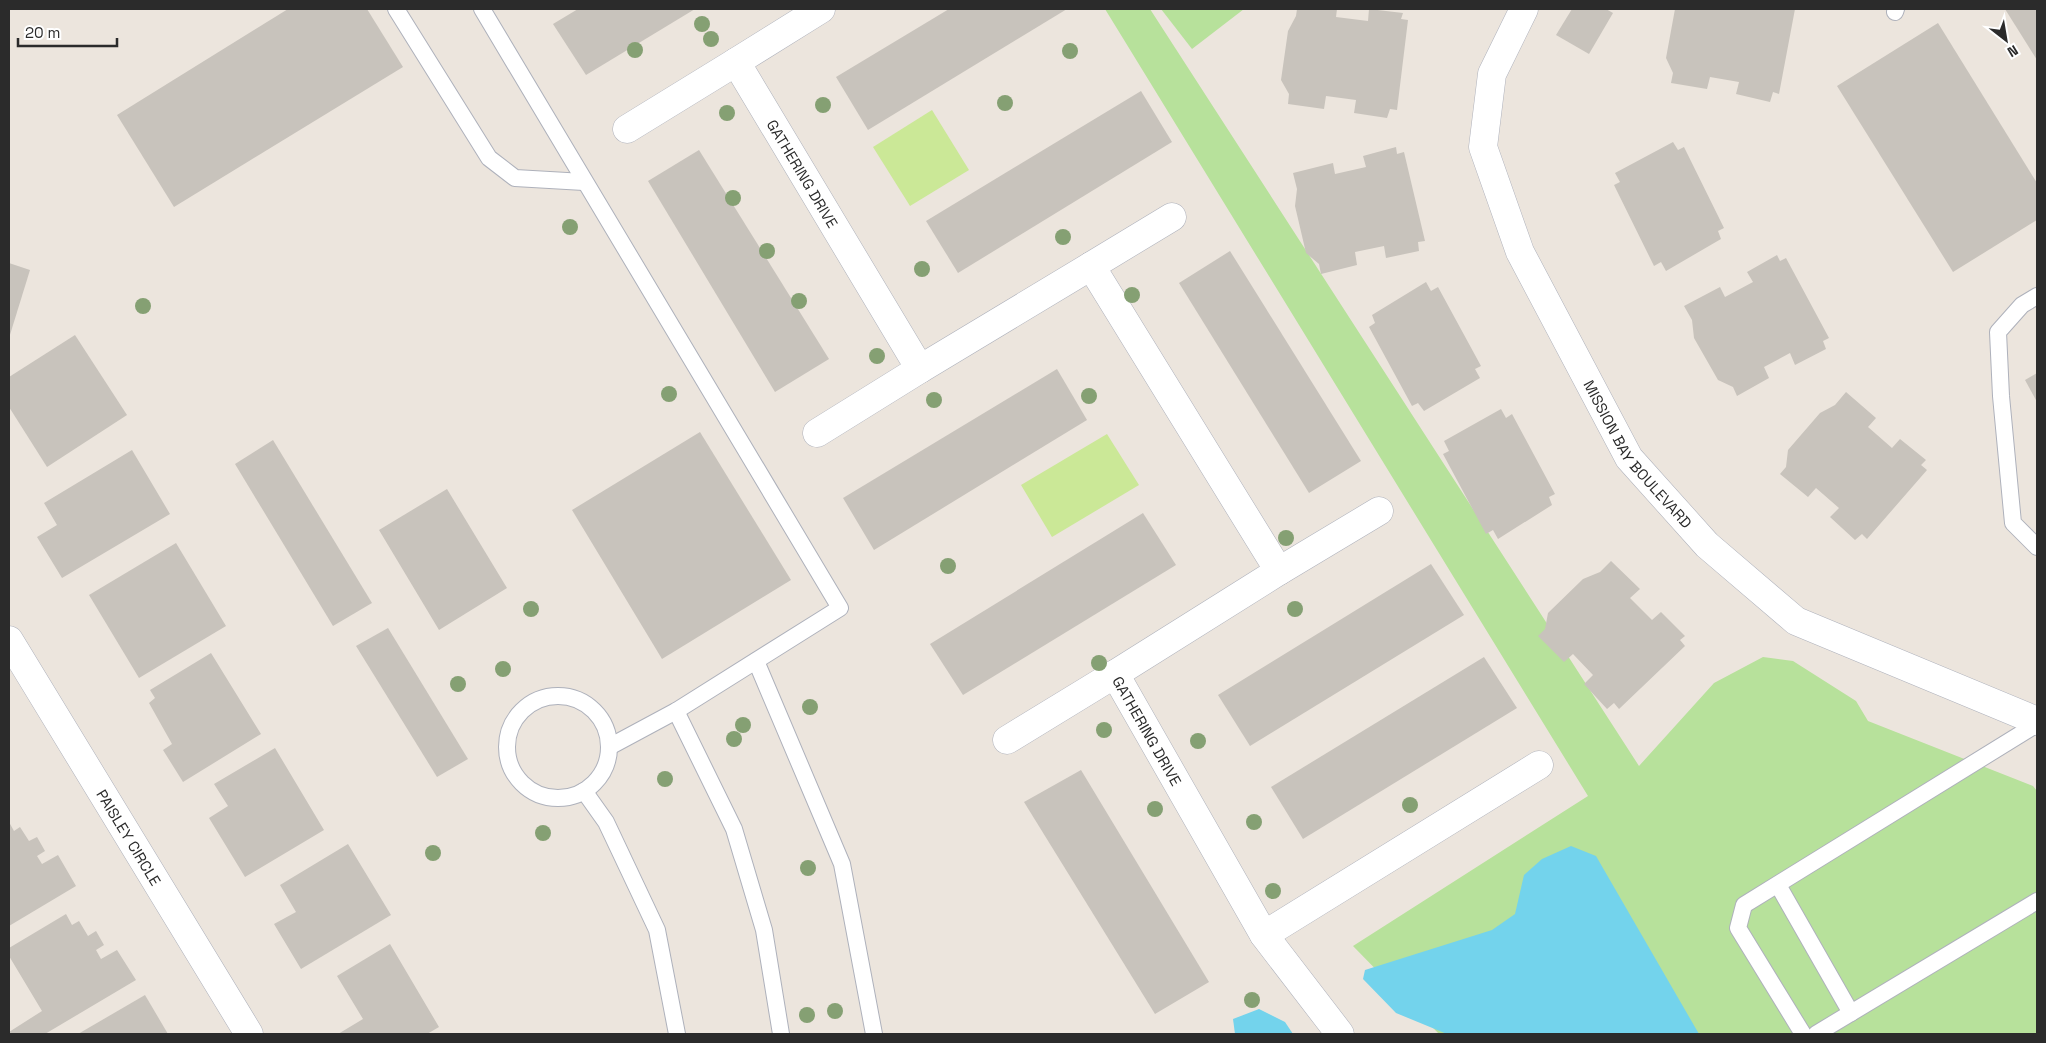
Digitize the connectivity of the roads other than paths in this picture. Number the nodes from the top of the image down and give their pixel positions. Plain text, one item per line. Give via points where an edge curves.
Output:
1 (396, 9) edge
2 (482, 9) edge
3 (821, 9) edge
4 (1524, 9) edge
5 (736, 62) junction
6 (627, 129) dead end
7 (584, 182) junction
8 (1172, 217) dead end
9 (1091, 266) junction
10 (2037, 296) edge
11 (920, 369) junction
12 (817, 433) dead end
13 (1379, 511) dead end
14 (2037, 547) edge
15 (1279, 571) junction
16 (9, 640) edge
17 (756, 661) junction
18 (1115, 674) junction
19 (676, 711) junction
20 (2037, 722) edge
21 (1007, 740) dead end
22 (610, 747) junction
23 (1538, 765) dead end
24 (584, 792) junction
25 (1778, 885) junction
26 (2037, 900) edge
27 (1264, 935) junction
28 (1851, 1013) junction
29 (1341, 1032) edge
30 (249, 1034) edge
31 (677, 1034) edge
32 (781, 1034) edge
33 (874, 1034) edge
34 (1803, 1034) edge
35 (1816, 1034) edge

1 - 7 lane via 489,158 515,178
2 - 7 lane
3 - 5 street
4 - 20 street, MISSION BAY BOULEVARD via 1492,74 1482,147 1520,252 1629,458 1707,545 1796,621
5 - 6 street
5 - 11 street, GATHERING DRIVE
7 - 17 lane via 840,608
8 - 9 street
9 - 11 street
9 - 15 street
10 - 14 lane via 2022,305 1998,332 2013,523
11 - 12 street
13 - 15 street, GATHERING DRIVE
15 - 18 street, GATHERING DRIVE
16 - 30 street, PAISLEY CIRCLE
17 - 19 lane
17 - 33 lane via 842,864
18 - 21 street
18 - 27 street, GATHERING DRIVE
19 - 22 lane
19 - 32 lane via 734,829 764,930
20 - 25 lane
22 - 24 lane via 607,765 598,780
22 - 24 lane via 599,716 586,704 571,697 537,700 512,722 506,738 506,755 522,785 552,799 569,798
23 - 27 street
24 - 31 lane via 606,822 658,930
25 - 28 lane
25 - 34 lane via 1744,906 1738,928
26 - 28 lane
27 - 29 street, GATHERING DRIVE
28 - 35 lane

